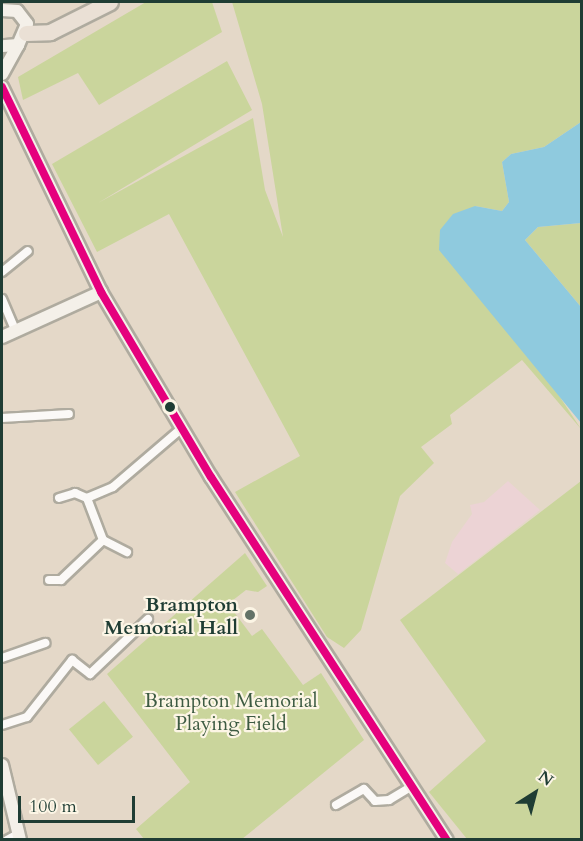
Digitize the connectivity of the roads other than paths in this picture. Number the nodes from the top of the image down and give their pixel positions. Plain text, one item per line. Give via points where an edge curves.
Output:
1 (110, 2) edge
2 (15, 6) edge
3 (2, 10) edge
4 (22, 39) junction
5 (2, 46) edge
6 (2, 61) edge
7 (2, 74) edge
8 (2, 87) edge
9 (28, 251) dead end
10 (2, 272) edge
11 (101, 292) junction
12 (2, 299) edge
13 (15, 330) junction
14 (2, 337) edge
15 (69, 414) dead end
16 (2, 418) edge
17 (182, 428) junction
18 (59, 498) dead end
19 (87, 498) junction
20 (103, 540) junction
21 (127, 552) dead end
22 (49, 580) dead end
23 (148, 618) dead end
24 (45, 643) dead end
25 (2, 658) edge
26 (2, 725) edge
27 (2, 765) edge
28 (411, 787) junction
29 (336, 805) dead end
30 (15, 838) edge
31 (447, 840) edge

1 - 4 highway via 50,32
2 - 3 main road
2 - 4 main road
4 - 5 main road
4 - 7 main road
6 - 7 main road
8 - 11 main road
9 - 10 street
11 - 13 main road
11 - 17 main road
12 - 13 street
13 - 14 main road
15 - 16 street
17 - 19 street via 113,488
17 - 28 main road
18 - 19 street via 75,493
19 - 20 street
20 - 21 street
20 - 22 street via 61,580
23 - 26 street via 90,674 72,660 27,717
24 - 25 street
27 - 30 main road
28 - 29 street via 389,800 375,801 364,789
28 - 31 main road

